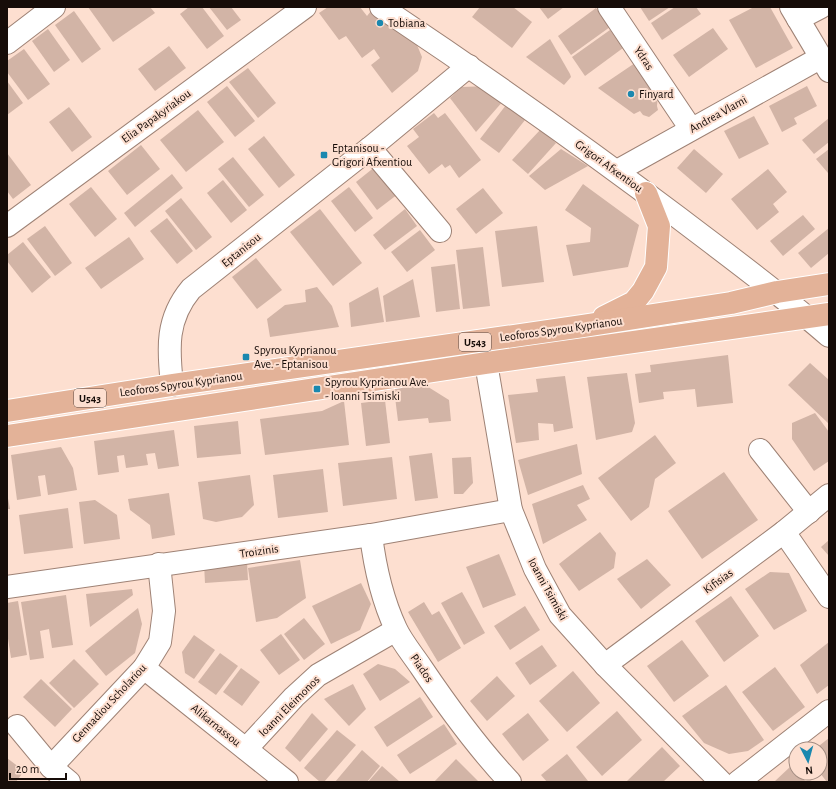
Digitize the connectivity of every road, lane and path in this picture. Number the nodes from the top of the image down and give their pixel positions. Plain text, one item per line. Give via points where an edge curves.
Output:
1 (54, 7) edge
2 (304, 7) edge
3 (382, 7) edge
4 (610, 7) edge
5 (821, 7) edge
6 (795, 13) edge
7 (7, 43) edge
8 (825, 64) edge
9 (469, 66) junction
10 (691, 129) junction
11 (370, 148) junction
12 (617, 171) junction
13 (646, 193) junction
14 (7, 226) edge
15 (440, 231) dead end
16 (829, 284) edge
17 (777, 292) junction
18 (829, 314) edge
19 (807, 317) junction
20 (583, 326) junction
21 (829, 336) edge
22 (486, 363) junction
23 (172, 385) junction
24 (7, 411) edge
25 (7, 436) edge
26 (760, 450) dead end
27 (829, 495) edge
28 (511, 510) junction
29 (809, 512) junction
30 (784, 532) junction
31 (371, 535) junction
32 (159, 564) junction
33 (7, 587) edge
34 (829, 597) edge
35 (396, 630) junction
36 (605, 665) junction
37 (144, 668) junction
38 (829, 711) edge
39 (17, 726) dead end
40 (246, 749) junction
41 (51, 767) junction
42 (69, 782) edge
43 (287, 782) edge
44 (510, 782) edge
45 (721, 782) edge
46 (738, 782) edge

1 - 7 street
2 - 14 street, Elia Papakyriakou
3 - 9 street, Grigori Afxentiou
4 - 10 street, Ydras
5 - 6 street
6 - 8 street
8 - 10 street, Andrea Vlami
9 - 11 street, Eptanisou
9 - 12 street, Grigori Afxentiou
10 - 12 street, Andrea Vlami
11 - 15 street
11 - 23 street, Eptanisou via 191,290 181,302 170,333
12 - 13 street, Grigori Afxentiou
13 - 17 street, Grigori Afxentiou
13 - 20 main road via 658,226 656,267 643,292 634,302
16 - 17 main road, Leoforos Spyrou Kyprianou / U543
17 - 19 street, Grigori Afxentiou
17 - 20 main road, Leoforos Spyrou Kyprianou / U543 via 731,303
18 - 19 main road, Leoforos Spyrou Kyprianou / U543
19 - 21 street, Grigori Afxentiou
19 - 22 main road, Leoforos Spyrou Kyprianou / U543
20 - 23 main road, Leoforos Spyrou Kyprianou / U543
22 - 25 main road, Leoforos Spyrou Kyprianou / U543
22 - 28 street, Ioanni Tsimiski
23 - 24 main road, Leoforos Spyrou Kyprianou / U543
26 - 29 street
27 - 29 street, Kifisias
28 - 31 street, Troizinis
28 - 36 street, Ioanni Tsimiski via 535,570 560,615
29 - 30 street, Kifisias
30 - 34 street
30 - 36 street, Kifisias
31 - 32 street, Troizinis
31 - 35 street, Piados via 382,596
32 - 33 street, Troizinis
32 - 37 street, Gennadiou Scholariou via 164,611 160,642
35 - 40 street, Ioanni Eleimonos via 318,675
35 - 44 street, Piados via 444,701
36 - 45 street, Ioanni Tsimiski
37 - 40 street, Alikarnassou
37 - 41 street, Gennadiou Scholariou
38 - 46 street
39 - 41 street
40 - 43 street, Alikarnassou
41 - 42 street

